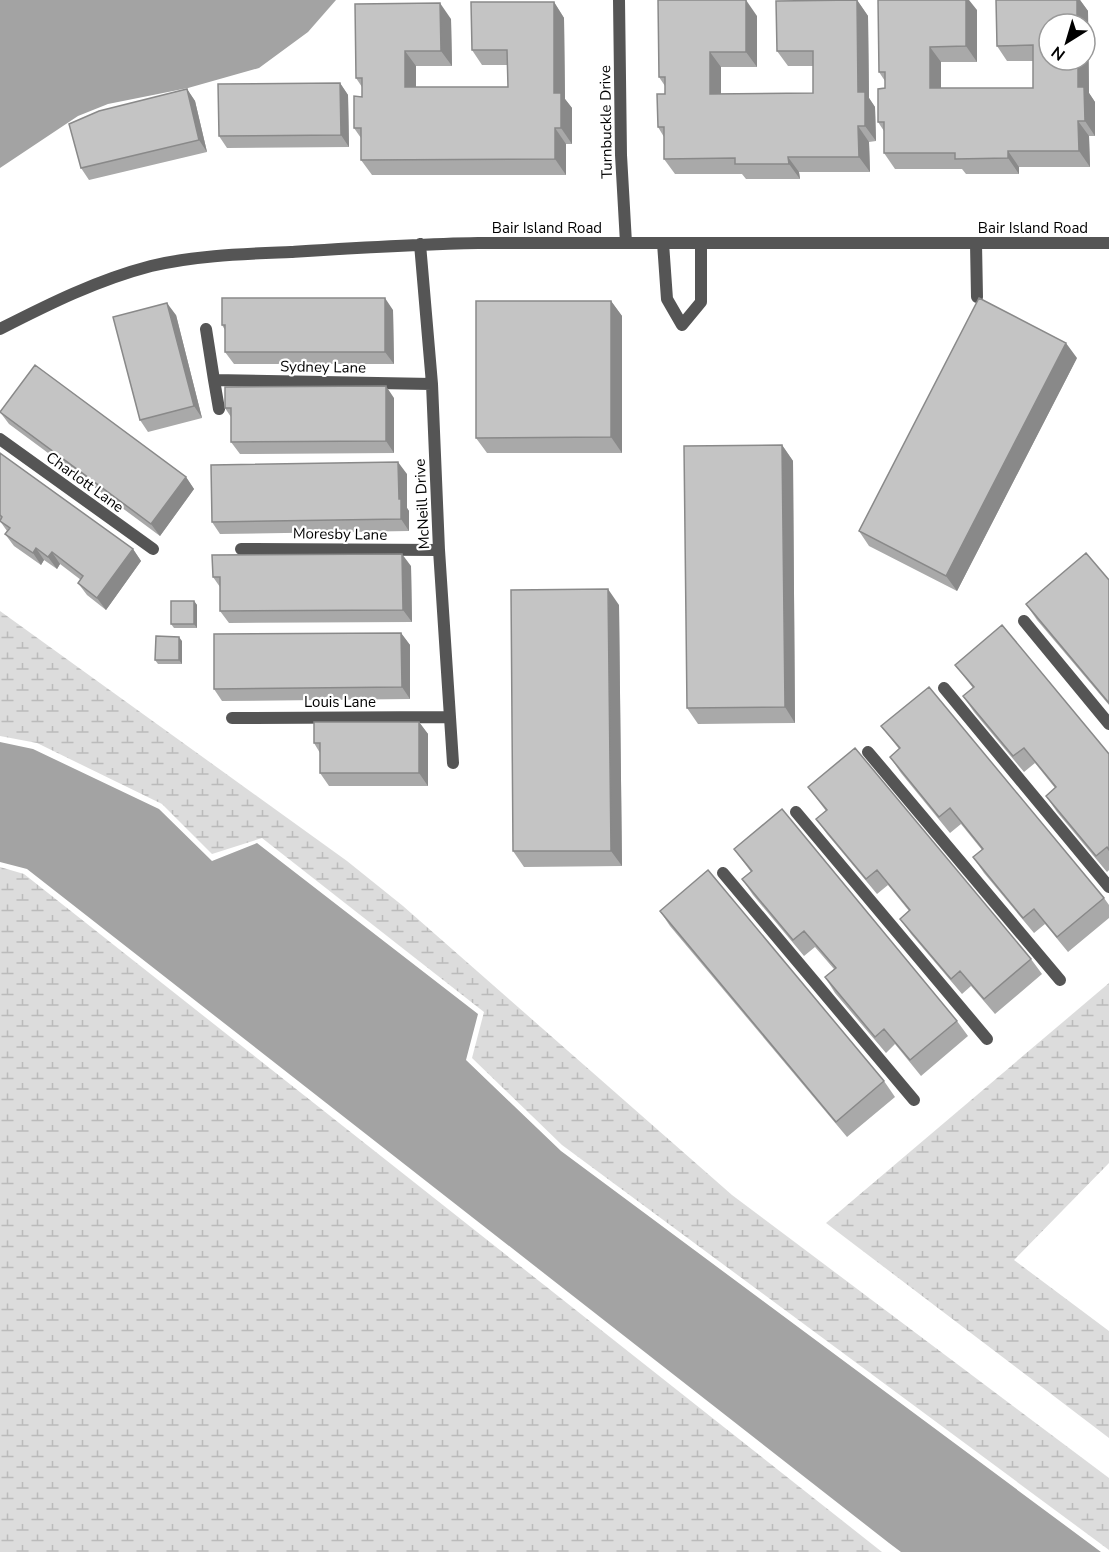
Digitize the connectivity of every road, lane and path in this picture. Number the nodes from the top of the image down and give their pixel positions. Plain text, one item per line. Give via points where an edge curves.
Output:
1 (619, 0) edge
2 (626, 243) junction
3 (663, 243) junction
4 (701, 243) junction
5 (976, 243) junction
6 (1109, 243) edge
7 (420, 244) junction
8 (977, 297) edge
9 (0, 329) edge
10 (206, 329) dead end
11 (214, 380) junction
12 (432, 384) junction
13 (219, 409) dead end
14 (0, 439) edge
15 (153, 549) dead end
16 (241, 549) dead end
17 (439, 550) junction
18 (1024, 621) dead end
19 (944, 688) dead end
20 (448, 717) junction
21 (231, 718) dead end
22 (1109, 724) edge
23 (868, 752) dead end
24 (453, 764) dead end
25 (796, 812) dead end
26 (723, 873) dead end
27 (1109, 887) edge
28 (1060, 980) dead end
29 (987, 1039) dead end
30 (914, 1100) dead end

1 - 2 street, Turnbuckle Drive
2 - 3 street, Bair Island Road
2 - 7 street, Bair Island Road
3 - 4 street, Bair Island Road
3 - 4 street via 667,299 682,324 700,302
4 - 5 street, Bair Island Road
5 - 6 street, Bair Island Road
5 - 8 street
7 - 9 street, Bair Island Road via 202,257 152,266 55,300
7 - 12 street, McNeill Drive
10 - 11 street
11 - 12 street, Sydney Lane
11 - 13 street
12 - 17 street, McNeill Drive
14 - 15 street, Charlott Lane
16 - 17 street, Moresby Lane
17 - 20 street, McNeill Drive
18 - 22 street
19 - 27 street
20 - 21 street, Louis Lane
20 - 24 street, McNeill Drive
23 - 28 street
25 - 29 street
26 - 30 street

